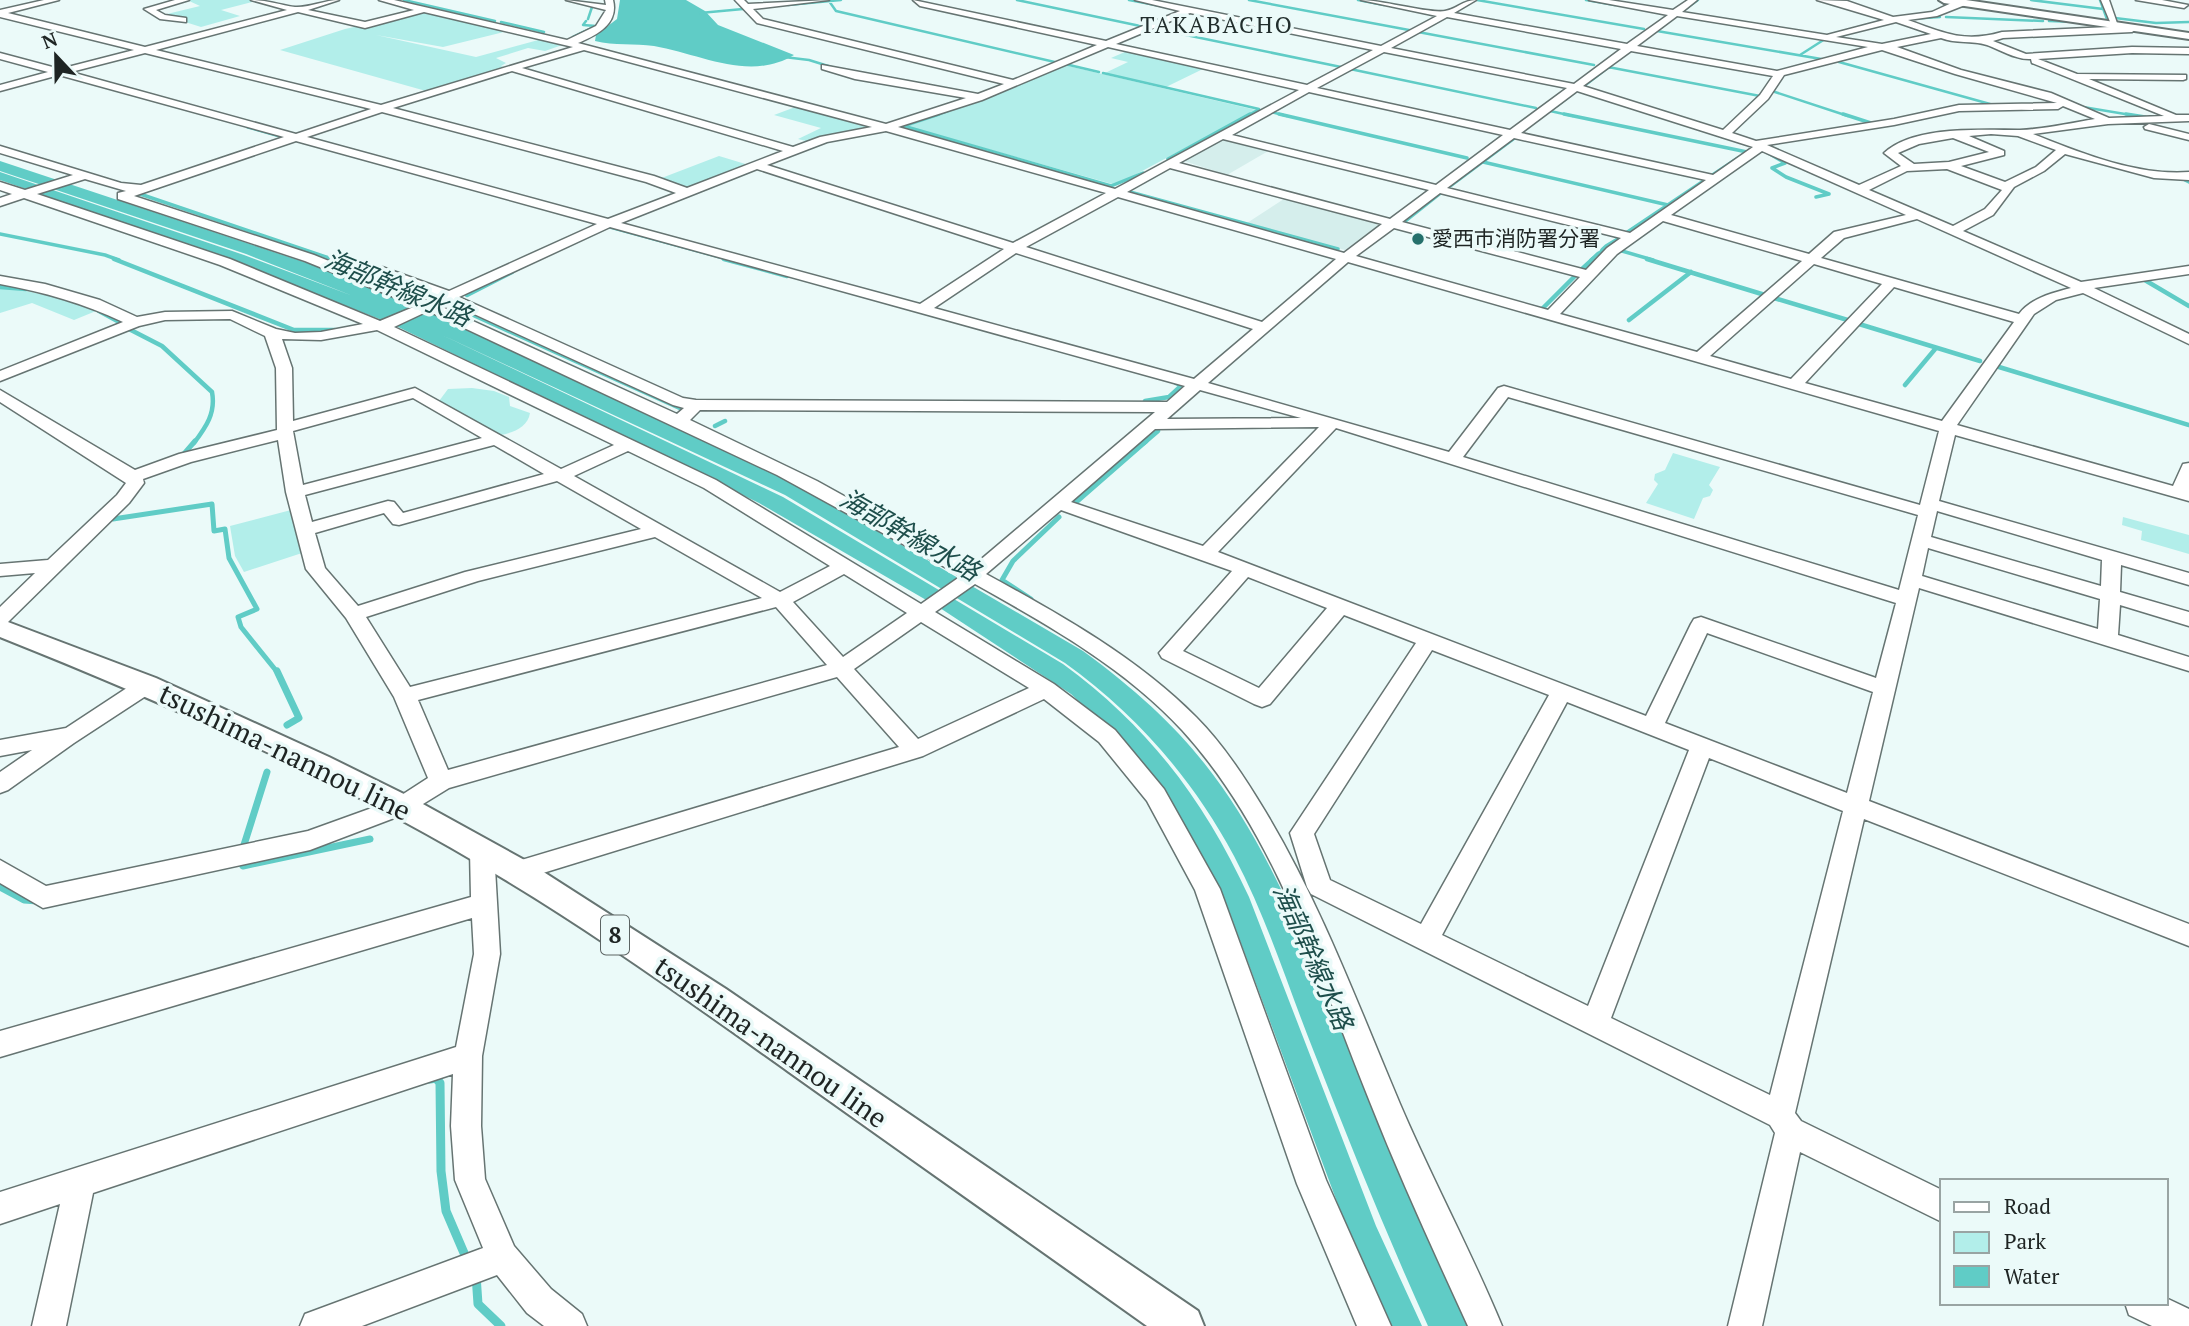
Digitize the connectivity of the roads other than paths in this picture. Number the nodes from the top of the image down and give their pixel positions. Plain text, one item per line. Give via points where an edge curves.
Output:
1 (21, 0) edge
2 (55, 0) edge
3 (185, 0) edge
4 (255, 0) edge
5 (335, 0) edge
6 (383, 0) edge
7 (570, 0) edge
8 (825, 0) edge
9 (917, 0) edge
10 (1139, 0) edge
11 (1365, 0) edge
12 (1472, 0) edge
13 (1593, 0) edge
14 (1693, 0) edge
15 (1821, 0) edge
16 (1872, 0) edge
17 (1944, 0) edge
18 (2105, 0) edge
19 (2140, 0) edge
20 (2173, 0) edge
21 (1962, 1) edge
22 (743, 3) edge
23 (1841, 3) junction
24 (0, 5) edge
25 (610, 5) edge
26 (2187, 6) edge
27 (299, 9) junction
28 (426, 10) junction
29 (1189, 10) junction
30 (0, 13) edge
31 (1675, 13) junction
32 (1445, 14) junction
33 (1895, 19) junction
34 (183, 20) dead end
35 (2115, 24) junction
36 (2134, 28) junction
37 (1942, 36) junction
38 (2189, 36) edge
39 (1820, 38) junction
40 (1985, 41) junction
41 (568, 43) junction
42 (1107, 45) junction
43 (584, 47) junction
44 (1629, 47) junction
45 (1881, 47) junction
46 (1381, 49) junction
47 (144, 50) junction
48 (2119, 50) junction
49 (2187, 50) edge
50 (0, 55) edge
51 (2025, 57) junction
52 (2145, 61) dead end
53 (2158, 66) dead end
54 (825, 67) dead end
55 (514, 69) junction
56 (61, 72) junction
57 (1777, 74) junction
58 (2075, 76) junction
59 (2186, 78) edge
60 (1013, 83) junction
61 (2091, 84) junction
62 (1575, 87) junction
63 (0, 88) edge
64 (1308, 88) junction
65 (2047, 95) junction
66 (978, 98) junction
67 (2075, 106) junction
68 (381, 108) junction
69 (2184, 118) edge
70 (2123, 120) junction
71 (2108, 121) junction
72 (1894, 122) junction
73 (885, 128) junction
74 (2020, 133) junction
75 (1512, 134) junction
76 (1220, 135) junction
77 (1724, 135) junction
78 (1957, 135) junction
79 (295, 137) junction
80 (2189, 137) edge
81 (1937, 138) junction
82 (0, 141) edge
83 (1758, 146) junction
84 (0, 149) edge
85 (2063, 150) junction
86 (794, 152) junction
87 (1969, 160) junction
88 (1168, 164) junction
89 (1950, 165) junction
90 (758, 166) junction
91 (1912, 168) junction
92 (80, 177) junction
93 (2027, 177) junction
94 (1716, 178) junction
95 (2183, 178) edge
96 (2189, 184) edge
97 (0, 186) edge
98 (150, 187) junction
99 (2007, 187) junction
100 (1438, 188) junction
101 (1861, 189) junction
102 (688, 193) junction
103 (1115, 193) junction
104 (27, 194) junction
105 (0, 202) edge
106 (1919, 215) junction
107 (1660, 216) junction
108 (609, 223) junction
109 (1391, 223) junction
110 (1955, 230) junction
111 (1631, 237) junction
112 (1014, 248) junction
113 (1345, 258) junction
114 (1811, 259) junction
115 (2189, 270) edge
116 (1588, 275) junction
117 (2, 282) edge
118 (1892, 282) junction
119 (2080, 287) junction
120 (449, 296) junction
121 (427, 307) junction
122 (923, 309) junction
123 (1550, 316) junction
124 (2023, 320) junction
125 (135, 322) junction
126 (384, 325) junction
127 (1263, 327) junction
128 (272, 332) junction
129 (2189, 340) edge
130 (1699, 358) junction
131 (0, 376) edge
132 (1197, 384) junction
133 (1794, 384) junction
134 (0, 395) edge
135 (696, 405) junction
136 (1170, 407) junction
137 (679, 421) junction
138 (1333, 422) junction
139 (1150, 424) junction
140 (1948, 428) junction
141 (285, 430) junction
142 (496, 439) junction
143 (627, 445) junction
144 (1453, 459) junction
145 (2189, 468) edge
146 (560, 475) junction
147 (133, 477) junction
148 (295, 492) junction
149 (2184, 494) edge
150 (1057, 503) junction
151 (1927, 508) junction
152 (306, 530) junction
153 (660, 530) junction
154 (1919, 539) junction
155 (1206, 554) junction
156 (2112, 556) junction
157 (846, 565) junction
158 (53, 566) junction
159 (1245, 569) junction
160 (0, 570) edge
161 (970, 578) junction
162 (2189, 579) edge
163 (1907, 589) junction
164 (2110, 596) junction
165 (780, 600) junction
166 (1340, 606) junction
167 (928, 609) junction
168 (354, 614) junction
169 (0, 618) edge
170 (2189, 619) edge
171 (0, 627) edge
172 (2108, 639) junction
173 (1428, 640) junction
174 (2189, 664) edge
175 (840, 669) junction
176 (147, 685) junction
177 (1884, 688) junction
178 (1046, 689) junction
179 (1562, 692) junction
180 (405, 696) junction
181 (1652, 727) junction
182 (72, 735) junction
183 (1702, 747) junction
184 (0, 748) edge
185 (915, 750) junction
186 (441, 781) junction
187 (0, 784) edge
188 (402, 806) junction
189 (1855, 806) junction
190 (482, 851) junction
191 (0, 870) edge
192 (517, 871) junction
193 (1308, 888) junction
194 (484, 904) junction
195 (2189, 935) edge
196 (1425, 940) junction
197 (1595, 1024) junction
198 (0, 1044) edge
199 (468, 1056) junction
200 (1785, 1123) junction
201 (80, 1182) junction
202 (1940, 1205) edge
203 (0, 1208) edge
204 (503, 1257) junction
205 (2145, 1305) edge
206 (49, 1326) edge
207 (317, 1326) edge
208 (569, 1326) edge
209 (1183, 1326) edge
210 (1374, 1326) edge
211 (1485, 1326) edge
212 (1745, 1326) edge
213 (2188, 1326) edge

1 - 24 street
2 - 30 street
3 - 34 street via 148,9
4 - 27 street
5 - 27 street
6 - 28 street
7 - 25 street
8 - 22 street
9 - 42 street
10 - 29 street
11 - 32 street
12 - 32 street
13 - 31 street
14 - 31 street
15 - 23 street
16 - 23 street
17 - 21 main road
18 - 35 street
19 - 26 street
20 - 26 street
21 - 33 street via 1934,14
21 - 35 main road
22 - 60 street via 761,21
23 - 33 street
25 - 41 street via 606,24
27 - 28 street via 365,25
27 - 47 street
28 - 41 street
29 - 42 street
29 - 46 street
30 - 47 street
31 - 39 street
31 - 44 street
32 - 44 street
32 - 46 street
33 - 37 street
33 - 39 street
35 - 36 main road
36 - 38 main road
36 - 40 street via 2002,35
36 - 49 street
37 - 40 street
37 - 45 street
39 - 45 street
40 - 51 street
41 - 43 street
42 - 60 street
42 - 64 street
43 - 55 street
43 - 73 street
44 - 57 street
44 - 62 street
45 - 57 street
45 - 65 street
46 - 62 street
46 - 64 street
47 - 56 street
47 - 68 street
48 - 49 street
48 - 51 street
48 - 52 street
50 - 56 street
51 - 58 street
53 - 59 street
54 - 66 street
55 - 68 street
55 - 86 street
56 - 63 street
56 - 79 street
57 - 77 street via 1764,97
58 - 59 street
58 - 61 street
60 - 66 street
61 - 65 street
61 - 69 street
62 - 75 street
62 - 77 street
64 - 75 street
64 - 76 street
65 - 67 street
66 - 73 street
67 - 71 street
67 - 72 street via 1959,108
68 - 79 street
68 - 102 street
69 - 70 street
70 - 71 street
70 - 80 street
71 - 74 street
72 - 81 street
72 - 83 street
73 - 86 street via 824,139
73 - 103 street
74 - 78 street
74 - 85 street
75 - 94 street
75 - 100 street
76 - 88 street
76 - 100 street
77 - 83 street
78 - 81 street
78 - 87 street via 2000,152
79 - 98 street
79 - 108 street
81 - 91 street via 1891,153
82 - 98 street
83 - 94 street
83 - 101 street
84 - 92 street
85 - 93 street
85 - 95 street
86 - 90 street
87 - 89 street
87 - 93 street
88 - 103 street
88 - 109 street
89 - 91 street
89 - 99 street
90 - 102 street
90 - 112 street
91 - 101 street
92 - 98 street via 120,187
92 - 104 street
93 - 99 street
94 - 107 street
95 - 96 street
97 - 104 street
98 - 120 street
98 - 121 street via 122,196 330,265
99 - 110 street via 1989,212
100 - 109 street
100 - 111 street
101 - 106 street
102 - 108 street
103 - 112 street
103 - 113 street
104 - 105 street
104 - 126 street via 225,262
106 - 110 street
106 - 114 street via 1839,235
107 - 111 street
107 - 114 street
108 - 120 street
108 - 122 street
109 - 113 street
109 - 116 street
110 - 119 street
111 - 116 street
112 - 122 street
112 - 127 street
113 - 123 street
113 - 127 street
114 - 118 street
114 - 130 street
115 - 119 street
116 - 123 street
117 - 125 street via 45,288 95,303
118 - 124 street
118 - 133 street
119 - 124 street via 2051,297
119 - 129 street
120 - 121 street
120 - 135 street via 679,402
121 - 126 street
121 - 137 street
122 - 132 street
123 - 130 street
124 - 140 street
125 - 128 street via 212,313 232,315
125 - 131 street
126 - 128 street via 321,336
126 - 143 street
127 - 132 street
128 - 141 street via 284,368
130 - 133 street
132 - 136 street
132 - 138 street
133 - 140 street
134 - 147 street
135 - 136 street
135 - 137 street
136 - 139 street
137 - 161 street via 838,499
138 - 139 street
138 - 144 street
138 - 155 street
139 - 150 street
140 - 149 street
140 - 151 street
141 - 142 street via 415,393
141 - 147 street
141 - 148 street
142 - 146 street
142 - 148 street
143 - 146 street
143 - 157 street via 710,484
144 - 151 street via 1504,391
144 - 163 street
145 - 149 street
146 - 152 street via 399,520 388,506
146 - 153 street
147 - 158 street via 135,482 123,499
148 - 152 street
150 - 155 street
150 - 161 street
151 - 154 street
151 - 156 street
152 - 168 street via 316,569
153 - 165 street
153 - 168 street via 472,576
154 - 163 street
154 - 164 street
155 - 159 street
156 - 162 street
156 - 164 street
157 - 165 street
157 - 167 street
158 - 160 street
158 - 169 street
159 - 166 street
159 - 166 street via 1169,653 1262,699
161 - 167 street
161 - 193 street via 1092,645 1192,728
163 - 172 street
163 - 177 street
164 - 170 street
164 - 172 street
165 - 175 street
165 - 180 street
166 - 173 street
167 - 175 street
167 - 178 street
168 - 180 street
171 - 176 main road, tsushima-nannou line / 8
172 - 174 street
173 - 179 street
173 - 193 street via 1302,833
175 - 185 street
175 - 186 street
176 - 182 street
176 - 188 main road, tsushima-nannou line / 8
177 - 181 street via 1701,624
177 - 189 street
178 - 185 street
178 - 210 street via 1107,736 1156,794 1207,889 1312,1184
179 - 181 street
179 - 196 street
180 - 186 street
181 - 183 street
182 - 184 street
182 - 187 street
183 - 189 street
183 - 197 street
185 - 192 street
186 - 188 street
188 - 190 main road, tsushima-nannou line / 8
188 - 191 street via 310,840 43,897
189 - 195 street
189 - 200 street
190 - 192 main road, tsushima-nannou line / 8
190 - 194 street
192 - 209 main road, tsushima-nannou line / 8 via 714,1000
193 - 196 street
193 - 211 street via 1386,1105
194 - 198 street
194 - 199 street via 487,954
196 - 197 street
197 - 200 street
199 - 201 street
199 - 204 street via 470,1180
200 - 202 street
200 - 212 street
201 - 203 street
201 - 206 street
204 - 207 street
204 - 208 street via 539,1301
205 - 213 street

